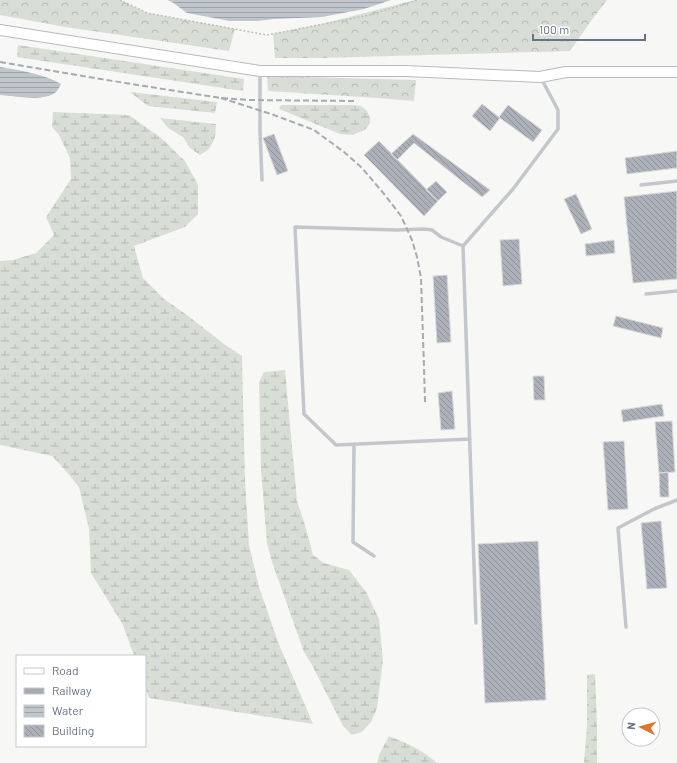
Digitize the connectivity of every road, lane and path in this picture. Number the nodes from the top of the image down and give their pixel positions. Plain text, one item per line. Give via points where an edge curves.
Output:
1 (120, 0) edge
2 (418, 0) edge
3 (0, 30) edge
4 (260, 71) junction
5 (677, 72) edge
6 (540, 77) junction
7 (262, 180) dead end
8 (677, 181) edge
9 (641, 185) dead end
10 (462, 246) junction
11 (677, 291) edge
12 (646, 294) dead end
13 (470, 439) junction
14 (354, 445) junction
15 (677, 500) edge
16 (374, 556) dead end
17 (476, 623) dead end
18 (626, 627) dead end

1 - 2 path via 147,13 267,35 370,15
3 - 4 street
4 - 6 street via 406,71
4 - 7 lane
5 - 6 street via 566,72
6 - 10 lane via 558,110 558,129 513,189
8 - 9 lane
10 - 13 lane
10 - 14 lane via 432,230 424,229 295,227 304,414 336,445
11 - 12 lane
13 - 14 lane
13 - 17 lane
14 - 16 lane via 353,542
15 - 18 lane via 618,528

